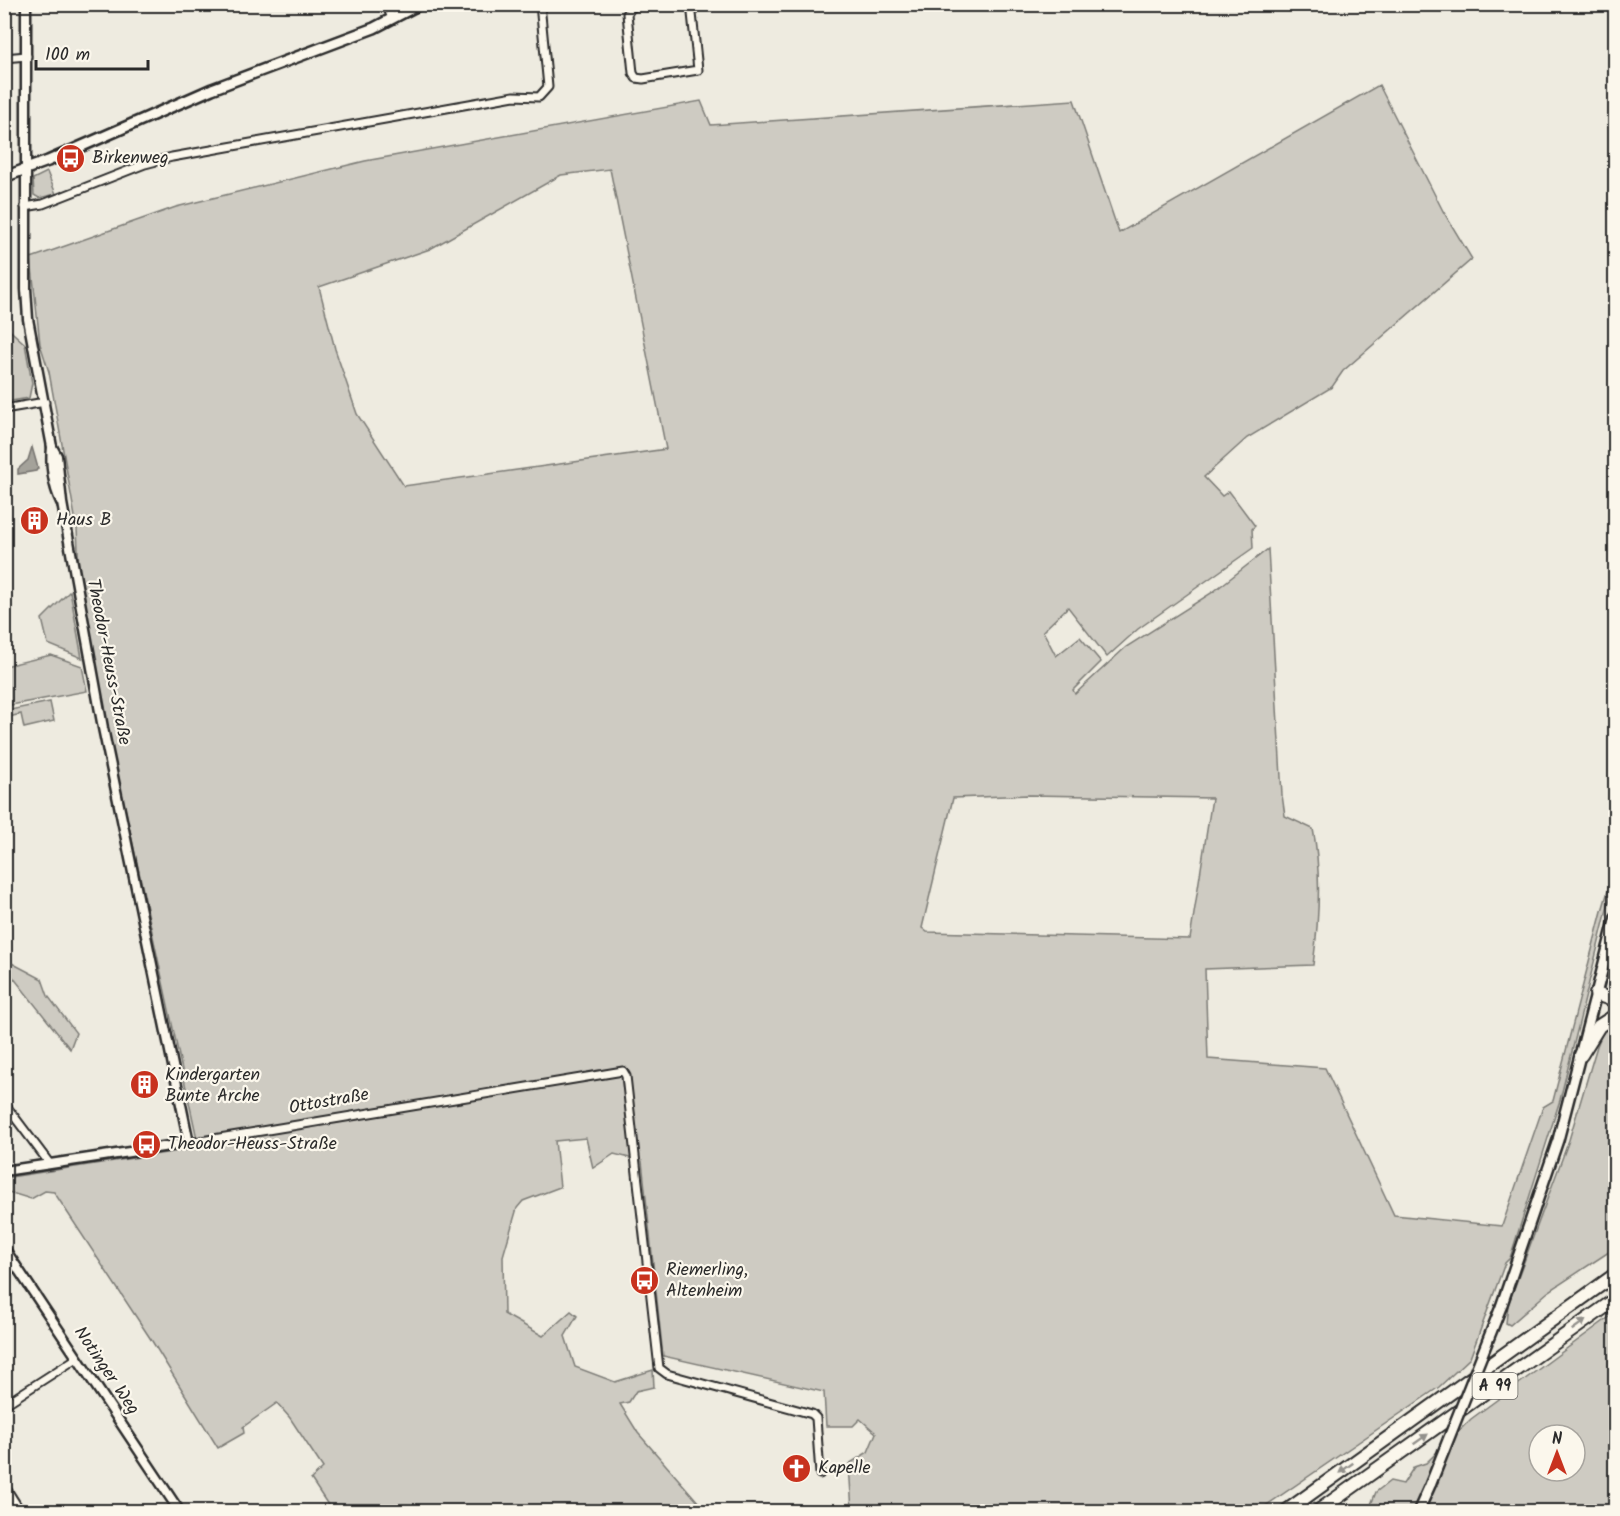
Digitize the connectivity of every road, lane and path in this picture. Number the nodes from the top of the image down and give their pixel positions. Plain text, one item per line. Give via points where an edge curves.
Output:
1 (26, 4) edge
2 (386, 4) edge
3 (420, 4) edge
4 (540, 4) edge
5 (640, 4) edge
6 (691, 4) edge
7 (392, 18) junction
8 (27, 56) junction
9 (4, 58) edge
10 (26, 169) junction
11 (4, 177) edge
12 (25, 207) junction
13 (45, 402) junction
14 (4, 409) edge
15 (1616, 917) edge
16 (1596, 994) junction
17 (1616, 1001) edge
18 (1616, 1015) edge
19 (1581, 1055) junction
20 (4, 1103) edge
21 (189, 1143) junction
22 (50, 1164) junction
23 (4, 1171) edge
24 (4, 1248) edge
25 (1616, 1274) edge
26 (1616, 1299) edge
27 (77, 1358) junction
28 (4, 1405) edge
29 (820, 1474) dead end
30 (4, 1485) edge
31 (21, 1512) edge
32 (180, 1512) edge
33 (1285, 1512) edge
34 (1317, 1512) edge
35 (1418, 1512) edge

1 - 8 street, Theodor-Heuss-Straße
2 - 7 street
3 - 7 main road
4 - 12 street via 548,87 539,97 503,98 172,157
5 - 6 street via 627,14 633,72 643,80 698,70
7 - 10 main road via 212,89
8 - 9 street
8 - 10 street, Theodor-Heuss-Straße
10 - 11 main road
10 - 12 street, Theodor-Heuss-Straße
12 - 13 street, Theodor-Heuss-Straße via 28,319
13 - 14 street
13 - 21 street, Theodor-Heuss-Straße via 51,458 103,728
15 - 16 main road
16 - 17 highway
16 - 19 main road
18 - 19 highway via 1599,1026
19 - 35 main road, bridge via 1555,1151 1501,1307
20 - 22 street
21 - 22 street, Ottostraße
21 - 29 street, Ottostraße via 623,1071 659,1368 667,1374 812,1414 816,1418
22 - 23 street, Ottostraße
24 - 27 street, Notinger Weg
25 -> 33 highway, A 99
34 -> 26 highway, A 99
27 - 28 street
27 - 32 street, Notinger Weg
30 - 31 street

